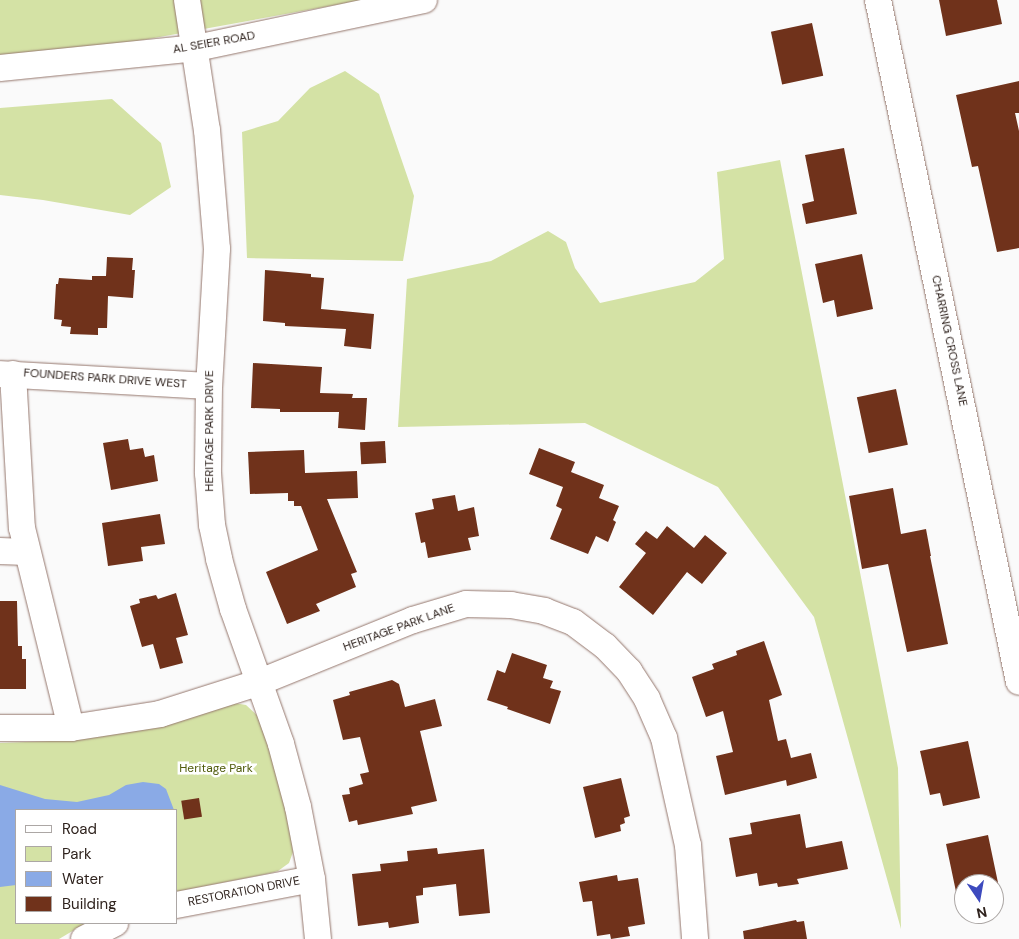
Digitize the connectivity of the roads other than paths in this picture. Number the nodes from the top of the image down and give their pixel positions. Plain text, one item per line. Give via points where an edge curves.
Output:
1 (187, 0) edge
2 (424, 0) edge
3 (878, 0) edge
4 (196, 48) junction
5 (0, 68) edge
6 (7, 374) edge
7 (209, 386) junction
8 (0, 551) edge
9 (26, 552) junction
10 (260, 682) junction
11 (1019, 682) edge
12 (0, 728) edge
13 (71, 728) junction
14 (312, 879) junction
15 (178, 905) edge
16 (113, 924) edge
17 (84, 939) edge
18 (318, 939) edge
19 (695, 939) edge

1 - 4 street, HERITAGE PARK DRIVE
2 - 4 street, AL SEIER ROAD
3 - 11 street, CHARRING CROSS LANE
4 - 5 street, AL SEIER ROAD
4 - 7 street, HERITAGE PARK DRIVE via 208,130 217,249
6 - 7 street, FOUNDERS PARK DRIVE WEST
6 - 9 street
7 - 10 street, HERITAGE PARK DRIVE via 208,472 212,525 233,609
8 - 9 street
9 - 13 street
10 - 13 street, HERITAGE PARK LANE via 160,714
10 - 14 street, HERITAGE PARK DRIVE via 298,807
10 - 19 street, HERITAGE PARK LANE via 413,620 466,604 511,605 544,611 573,622 605,646 628,671 647,699 664,738 688,845
12 - 13 street, HERITAGE PARK LANE
14 - 15 street, RESTORATION DRIVE
14 - 18 street, HERITAGE PARK DRIVE
16 - 17 street

